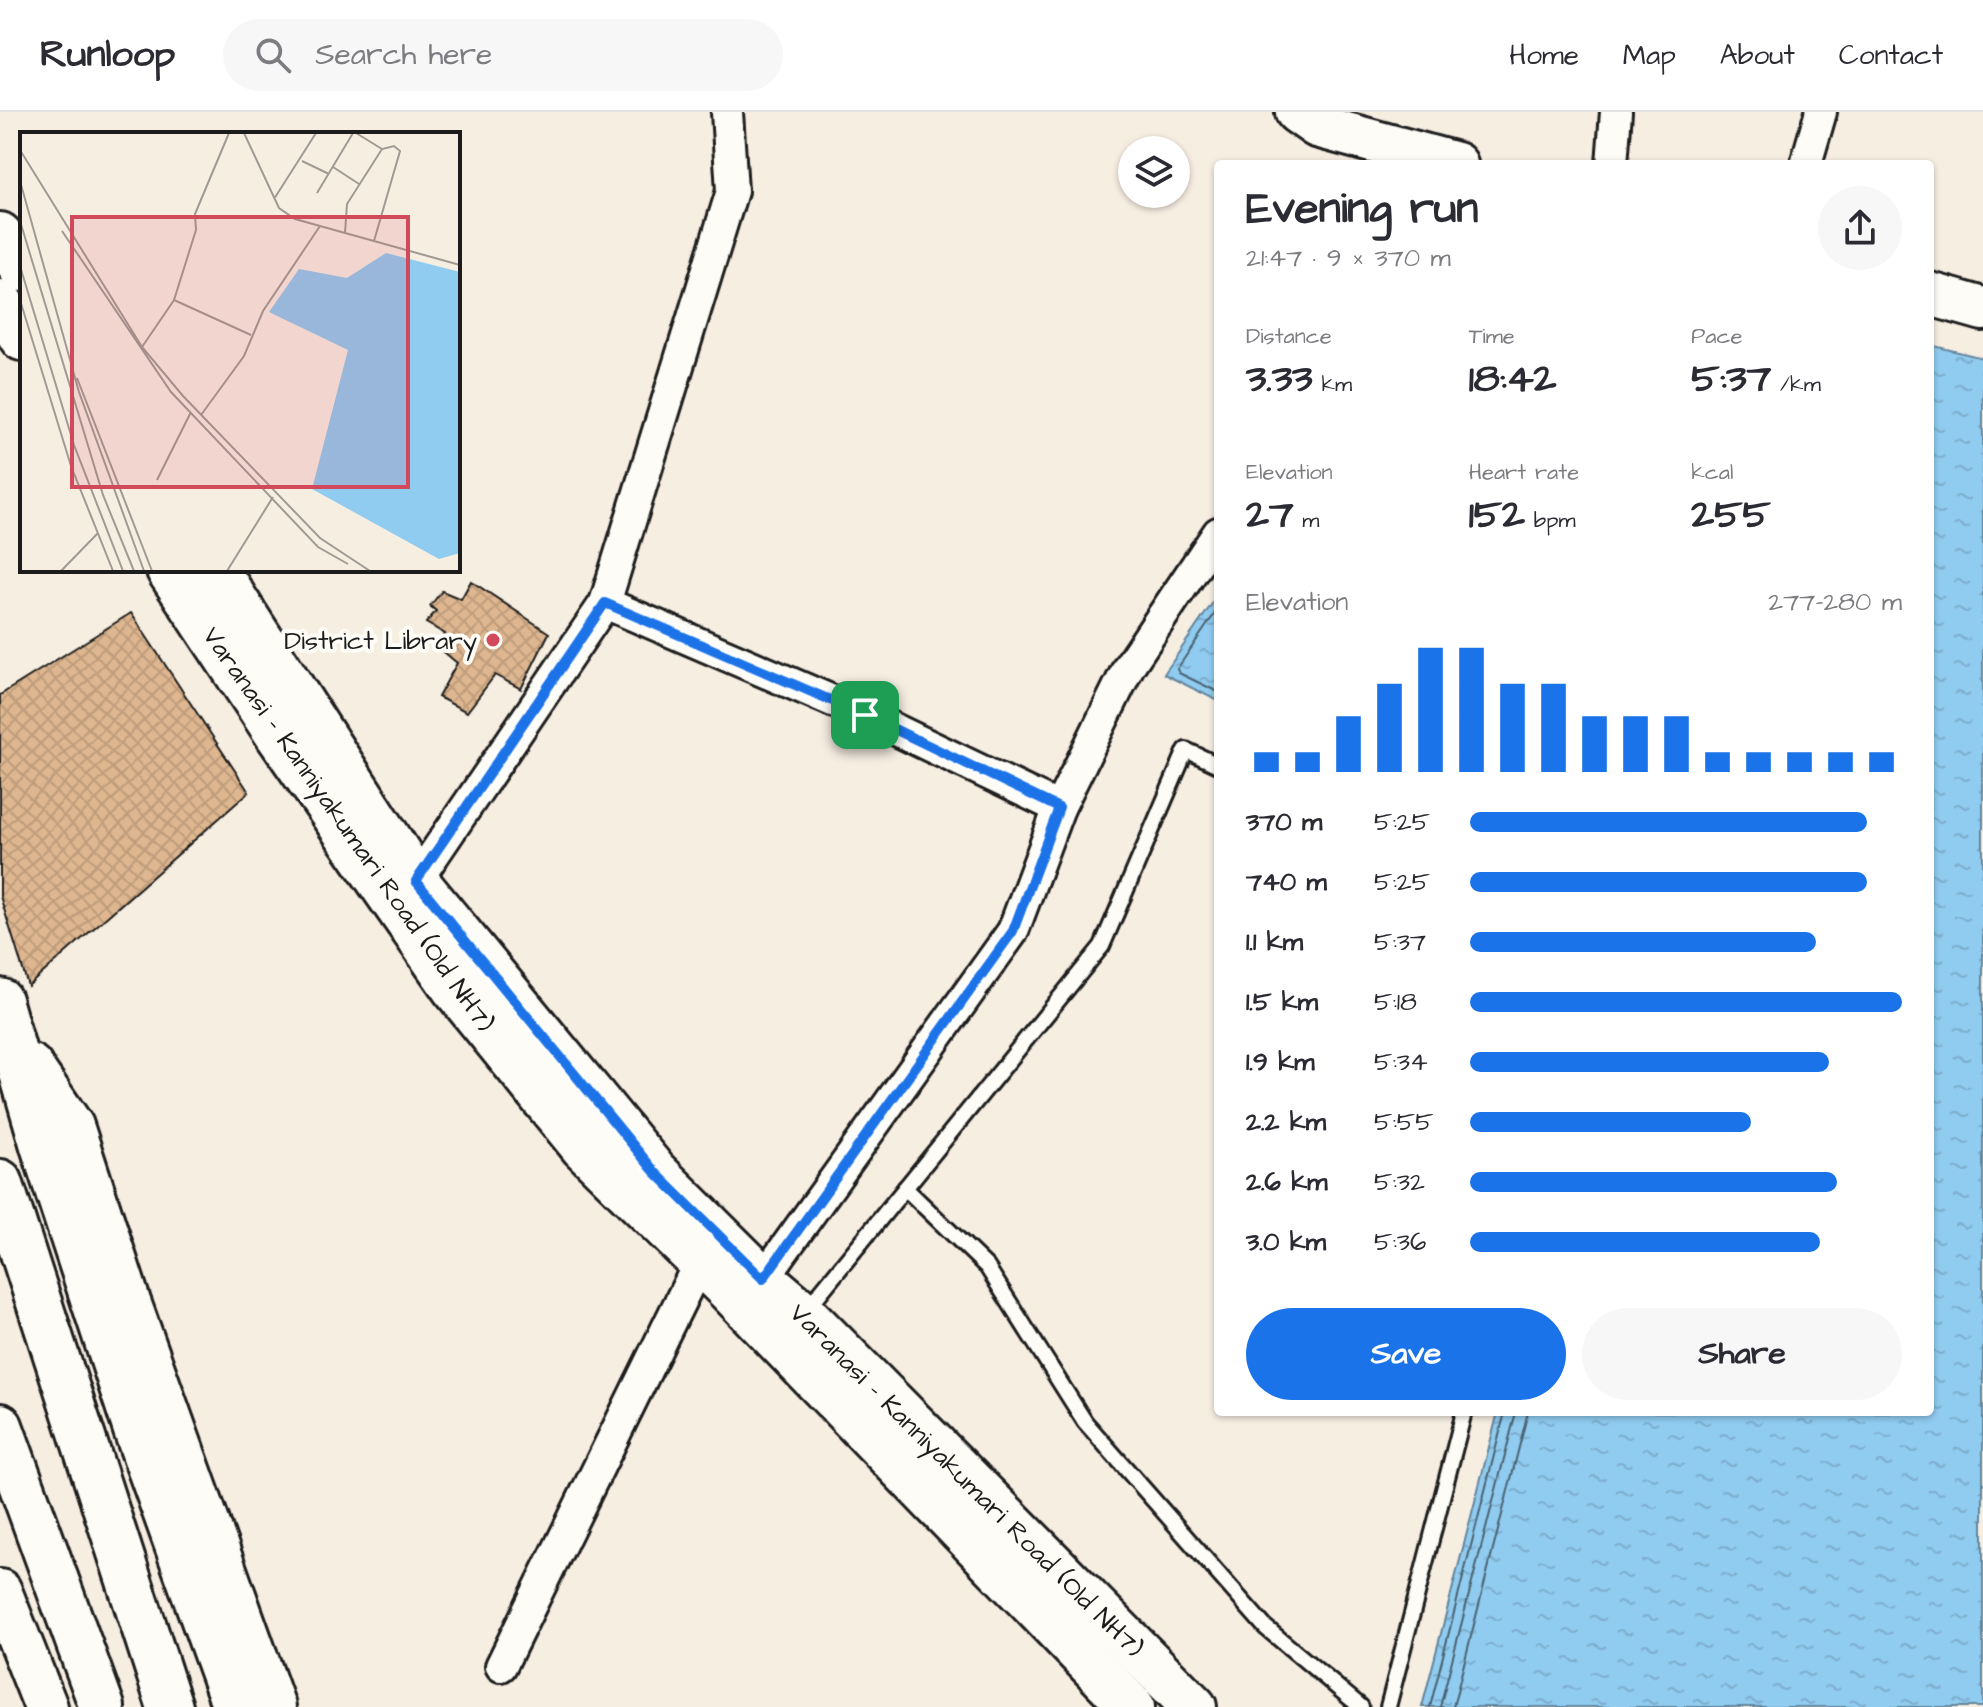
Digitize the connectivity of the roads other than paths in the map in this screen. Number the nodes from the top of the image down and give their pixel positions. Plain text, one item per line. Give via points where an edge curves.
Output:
1 (727, 112) edge
2 (1297, 112) edge
3 (1616, 112) edge
4 (1821, 112) edge
5 (1441, 160) edge
6 (1612, 160) edge
7 (1807, 160) edge
8 (0, 235) edge
9 (20, 266) edge
10 (1934, 295) edge
11 (0, 302) edge
12 (1983, 309) edge
13 (20, 335) edge
14 (1214, 539) edge
15 (170, 572) edge
16 (217, 572) edge
17 (605, 603) junction
18 (1214, 763) edge
19 (1059, 808) junction
20 (416, 881) junction
21 (4, 1020) edge
22 (0, 1182) edge
23 (905, 1188) junction
24 (700, 1261) junction
25 (763, 1279) junction
26 (791, 1328) junction
27 (1463, 1416) edge
28 (0, 1426) edge
29 (0, 1591) edge
30 (501, 1666) dead end
31 (46, 1707) edge
32 (102, 1707) edge
33 (170, 1707) edge
34 (234, 1707) edge
35 (274, 1707) edge
36 (1132, 1707) edge
37 (1194, 1707) edge
38 (1361, 1707) edge
39 (1388, 1707) edge

1 - 17 street via 732,191
2 - 5 street via 1317,126
3 - 6 street
4 - 7 street
8 - 9 main road
10 - 12 street
11 - 13 main road
14 - 19 street via 1129,666
15 - 24 main road, Varanasi - Kanniyakumari Road (Old NH7) via 454,988 583,1147
16 - 20 main road, Varanasi - Kanniyakumari Road (Old NH7)
17 - 19 street via 865,715
17 - 20 street
18 - 23 lane via 1186,750 1102,946
19 - 25 street via 1013,931
20 - 25 main road, Varanasi - Kanniyakumari Road (Old NH7) via 655,1172
21 - 34 street via 136,1433
21 - 35 street via 72,1126
22 - 33 main road
23 - 26 lane
23 - 38 lane via 987,1267 1105,1445 1265,1627
24 - 26 main road, Varanasi - Kanniyakumari Road (Old NH7)
24 - 30 street
25 - 26 main road, Varanasi - Kanniyakumari Road (Old NH7)
26 - 36 main road, Varanasi - Kanniyakumari Road (Old NH7)
26 - 37 main road, Varanasi - Kanniyakumari Road (Old NH7)
27 - 39 lane
28 - 32 main road
29 - 31 street

